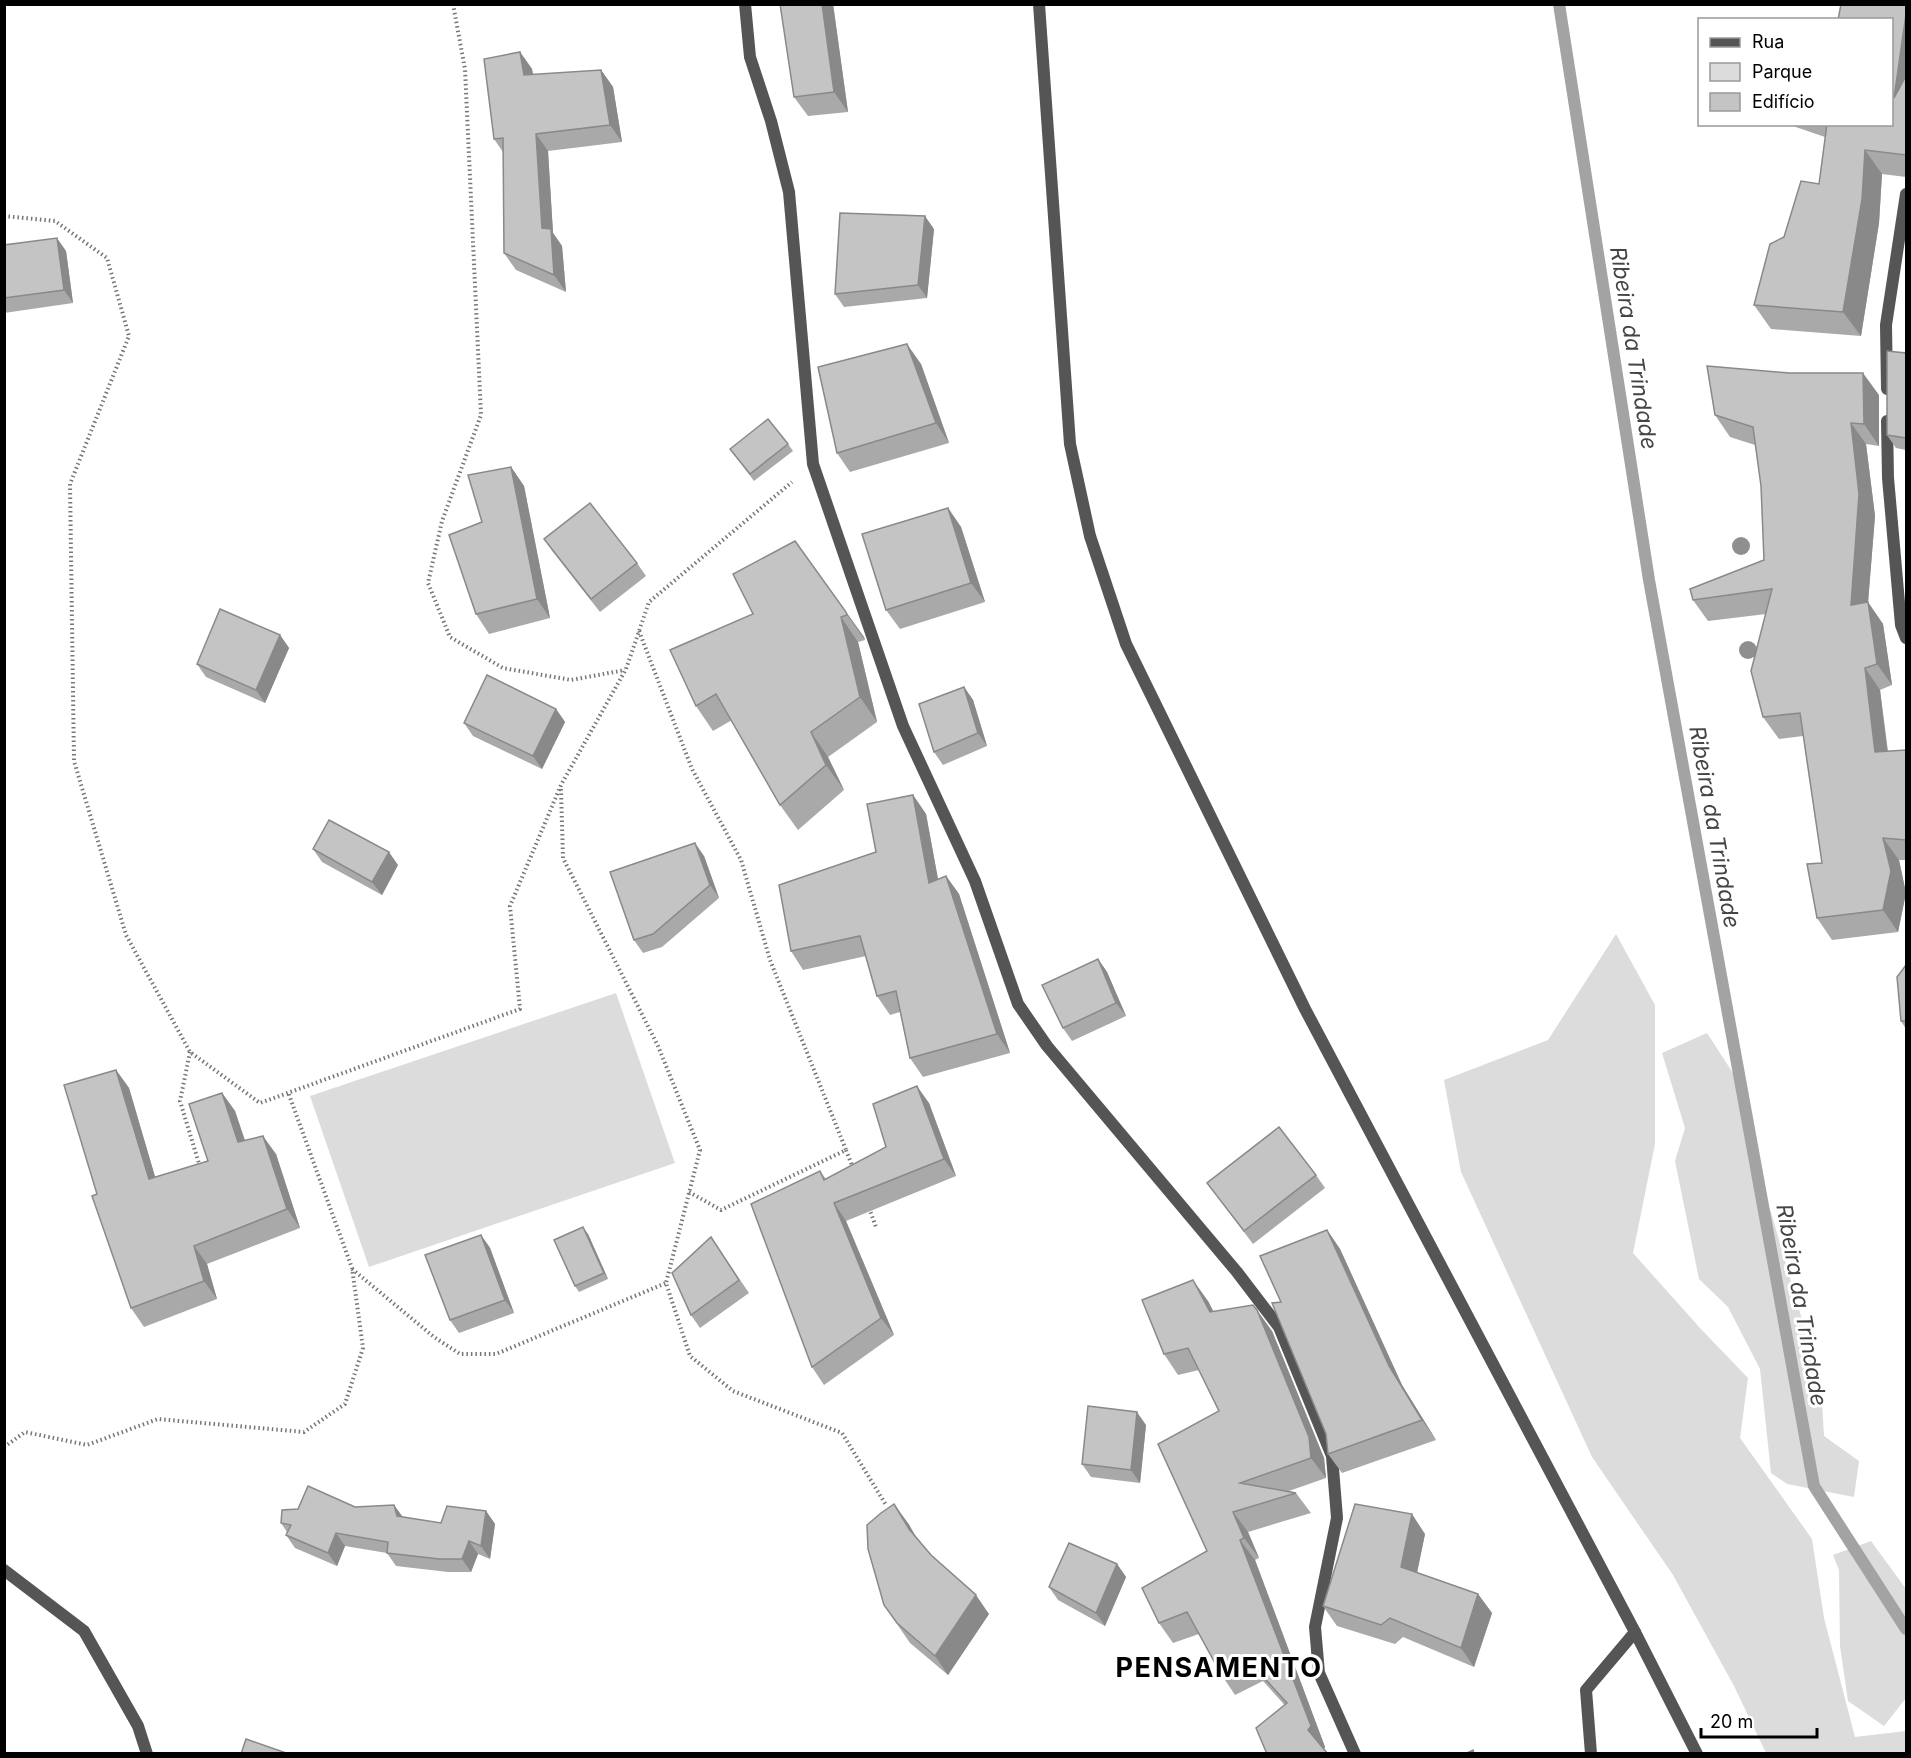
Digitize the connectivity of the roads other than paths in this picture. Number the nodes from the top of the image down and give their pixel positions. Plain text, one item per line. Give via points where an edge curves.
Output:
1 (745, 4) edge
2 (1039, 4) edge
3 (1906, 194) edge
4 (1906, 638) edge
5 (4, 1570) edge
6 (1635, 1632) junction
7 (147, 1754) edge
8 (1354, 1754) edge
9 (1591, 1754) edge
10 (1696, 1754) edge

1 - 8 street via 750,57 789,192 813,464 903,726 975,881 1018,1004 1047,1046 1279,1327 1332,1456 1337,1518 1315,1627 1319,1673
2 - 6 street via 1070,444 1090,536 1126,644 1305,1009
3 - 4 street via 1886,325 1888,478 1901,625
5 - 7 street via 84,1631 138,1725
6 - 9 street via 1586,1690
6 - 10 street

